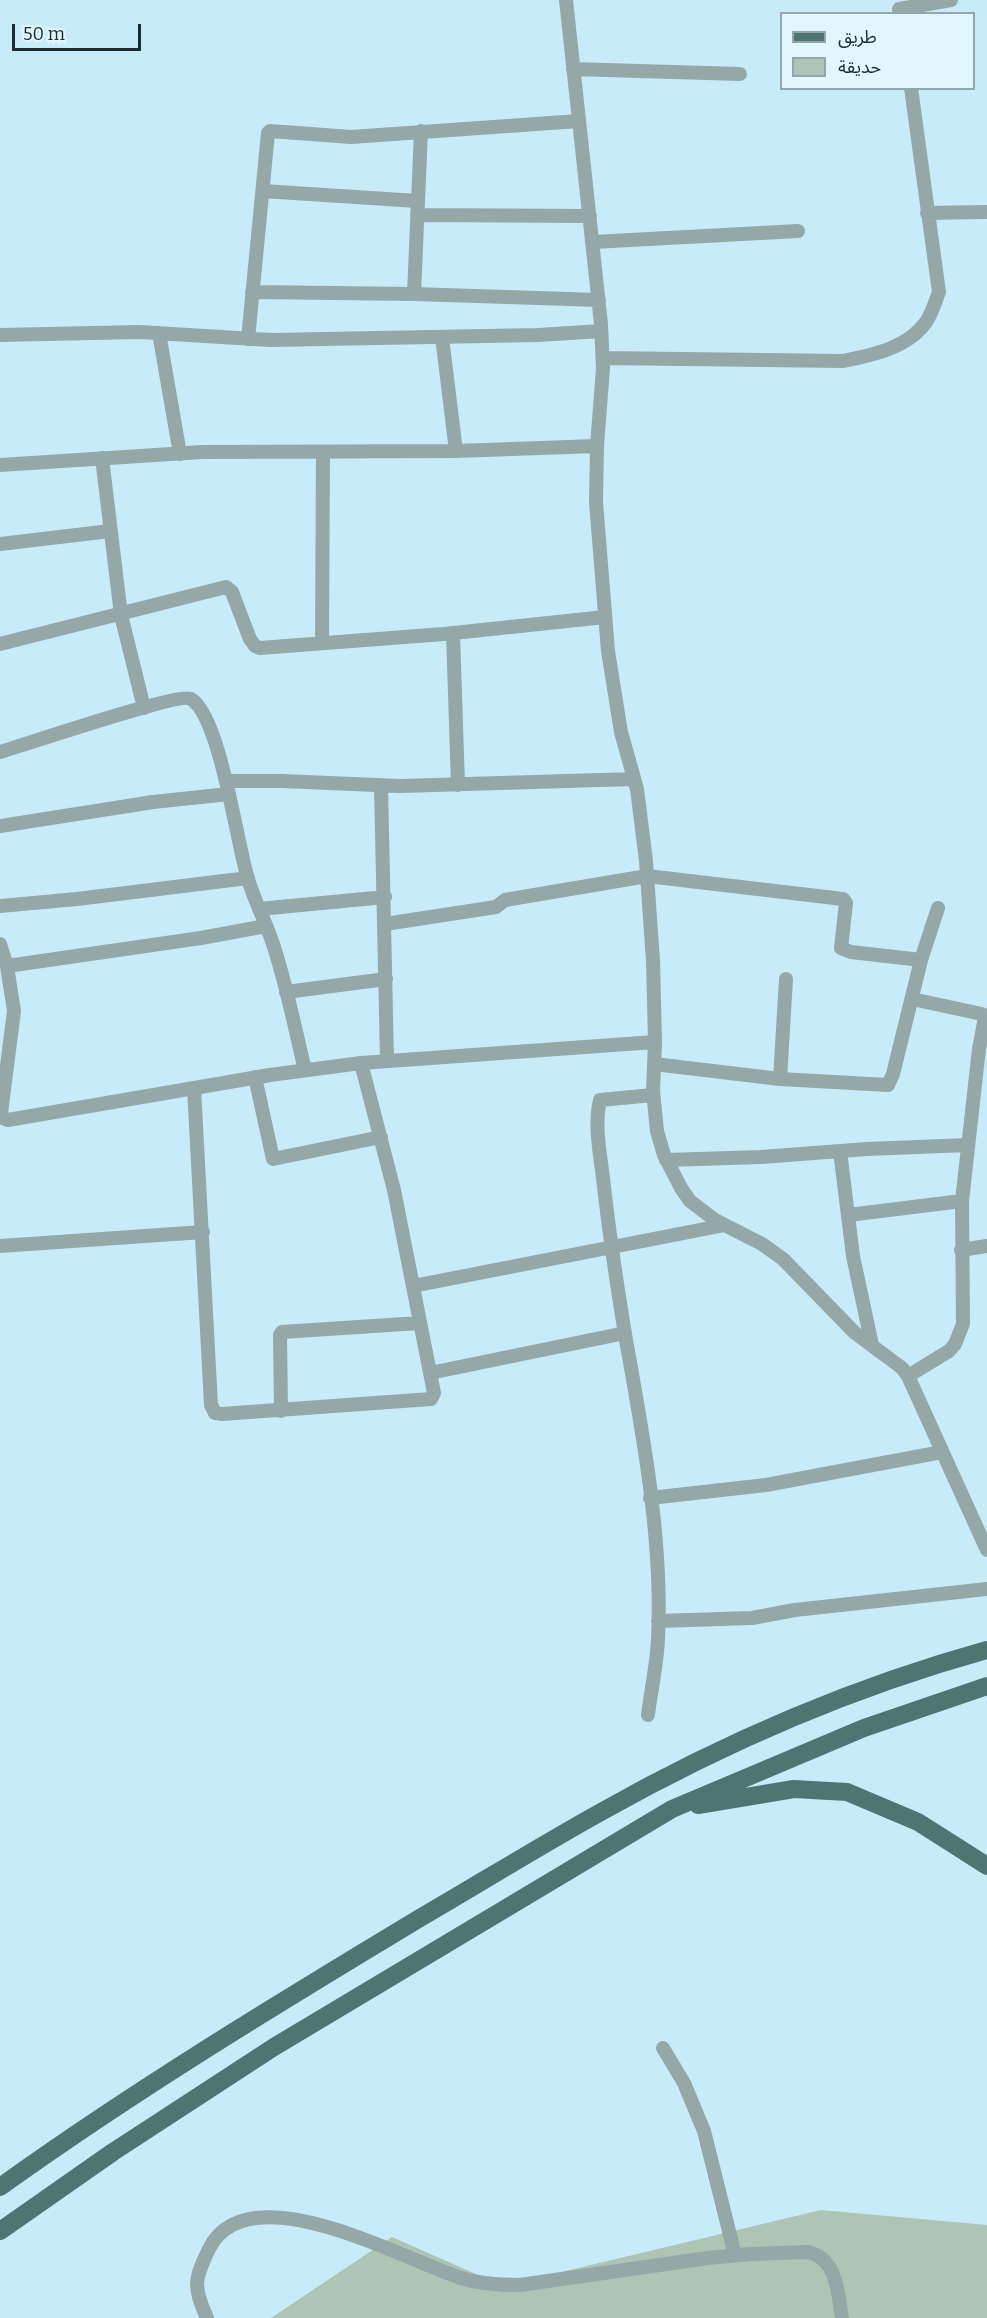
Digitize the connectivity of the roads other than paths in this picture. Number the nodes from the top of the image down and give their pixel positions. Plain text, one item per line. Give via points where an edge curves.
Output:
1 (566, 0) edge
2 (951, 0) edge
3 (898, 8) edge
4 (573, 69) junction
5 (740, 74) dead end
6 (910, 90) edge
7 (579, 121) junction
8 (421, 131) junction
9 (263, 191) junction
10 (417, 208) junction
11 (987, 212) edge
12 (927, 213) junction
13 (590, 216) junction
14 (798, 231) dead end
15 (593, 242) junction
16 (252, 292) junction
17 (414, 294) junction
18 (599, 300) junction
19 (602, 331) junction
20 (159, 333) junction
21 (0, 335) edge
22 (442, 337) junction
23 (248, 339) junction
24 (603, 358) junction
25 (597, 446) junction
26 (456, 451) junction
27 (323, 452) junction
28 (180, 454) junction
29 (102, 458) junction
30 (0, 465) edge
31 (110, 531) junction
32 (0, 544) edge
33 (121, 615) junction
34 (605, 617) junction
35 (453, 633) junction
36 (0, 644) edge
37 (322, 644) junction
38 (144, 708) junction
39 (0, 752) edge
40 (634, 779) junction
41 (458, 785) junction
42 (381, 786) junction
43 (227, 788) junction
44 (0, 826) edge
45 (647, 876) junction
46 (248, 878) junction
47 (385, 897) junction
48 (0, 906) edge
49 (938, 908) dead end
50 (259, 909) junction
51 (385, 924) junction
52 (266, 926) junction
53 (0, 944) edge
54 (921, 960) junction
55 (7, 966) junction
56 (386, 979) junction
57 (786, 979) dead end
58 (286, 993) junction
59 (912, 999) junction
60 (655, 1042) junction
61 (387, 1060) junction
62 (361, 1063) junction
63 (654, 1064) junction
64 (305, 1070) junction
65 (255, 1077) junction
66 (780, 1079) junction
67 (194, 1088) junction
68 (653, 1095) junction
69 (381, 1137) junction
70 (968, 1145) junction
71 (840, 1151) junction
72 (666, 1160) junction
73 (962, 1201) junction
74 (848, 1215) junction
75 (725, 1225) junction
76 (203, 1232) junction
77 (0, 1246) edge
78 (610, 1246) junction
79 (987, 1246) edge
80 (961, 1250) junction
81 (413, 1286) junction
82 (420, 1323) junction
83 (625, 1333) junction
84 (872, 1345) junction
85 (430, 1373) junction
86 (908, 1376) junction
87 (281, 1411) junction
88 (942, 1452) junction
89 (650, 1498) junction
90 (987, 1550) edge
91 (987, 1589) edge
92 (658, 1621) junction
93 (987, 1650) edge
94 (987, 1686) edge
95 (648, 1716) dead end
96 (672, 1809) junction
97 (987, 1866) edge
98 (663, 2048) dead end
99 (0, 2187) edge
100 (0, 2231) edge
101 (735, 2255) junction
102 (207, 2318) edge
103 (842, 2318) edge

1 - 4 street
2 - 3 street
4 - 5 street
4 - 7 street
6 - 12 street
7 - 8 street
7 - 13 street
8 - 9 street via 340,137 270,131
8 - 10 street
9 - 10 street
9 - 16 street
10 - 13 street
10 - 17 street
11 - 12 street
12 - 24 street via 939,292 926,322 908,339 878,354 843,361
13 - 15 street
14 - 15 street
15 - 18 street
16 - 17 street
16 - 23 street
17 - 18 street
18 - 19 street
19 - 22 street
19 - 24 street
20 - 21 street
20 - 23 street
20 - 28 street
22 - 23 street
22 - 26 street
24 - 25 street
25 - 26 street
25 - 34 street via 596,502
26 - 27 street
27 - 28 street
27 - 37 street
28 - 29 street
29 - 30 street
29 - 31 street
31 - 32 street
31 - 33 street
33 - 36 street
33 - 37 street via 226,587 231,589 255,646
33 - 38 street
34 - 35 street
34 - 40 street via 621,732
35 - 37 street
35 - 41 street
38 - 39 street
38 - 43 street via 182,697 191,699 208,724
40 - 41 street
40 - 45 street
41 - 42 street
42 - 43 street via 282,781
42 - 47 street
43 - 44 street
43 - 46 street
45 - 51 street via 505,900 495,907
45 - 54 street via 843,899 846,903 840,948
45 - 60 street
46 - 48 street
46 - 50 street
47 - 50 street
47 - 51 street
49 - 54 street
50 - 52 street
51 - 56 street
52 - 55 street
52 - 58 street
53 - 55 street
54 - 59 street
55 - 67 street via 14,1011 1,1113 4,1119
56 - 58 street
56 - 61 street
57 - 66 street
58 - 64 street
59 - 66 street via 888,1085
59 - 70 street via 985,1016
60 - 61 street
60 - 63 street
61 - 62 street
62 - 64 street
62 - 69 street
63 - 66 street
63 - 68 street
64 - 65 street
65 - 67 street
65 - 69 street via 273,1159
67 - 76 street
68 - 72 street via 657,1131
68 - 78 street via 600,1100 599,1141
69 - 81 street
70 - 71 street
70 - 73 street
71 - 72 street
71 - 74 street
72 - 75 street via 690,1201
73 - 74 street
73 - 80 street
74 - 84 street
75 - 78 street
75 - 84 street via 783,1259 855,1333
76 - 77 street
76 - 87 street via 211,1405 215,1413 222,1414
78 - 81 street
78 - 83 street
79 - 80 street
80 - 86 street via 963,1324 958,1338 949,1351
81 - 82 street
82 - 85 street
82 - 87 street via 282,1332
83 - 85 street
83 - 89 street
84 - 86 street
85 - 87 street via 434,1393 430,1399
86 - 88 street
88 - 89 street via 766,1485
88 - 90 street
89 - 92 street
91 - 92 street via 752,1618
92 - 95 street
93 - 99 main road via 883,1684 787,1722 602,1811 253,2018
94 - 96 main road via 864,1728
96 - 97 main road via 794,1789 847,1792 918,1822
96 - 100 main road via 274,2047
98 - 101 street via 684,2083 704,2131
101 - 102 street via 530,2284 493,2285 462,2278 305,2220 254,2217 222,2229 203,2261 196,2288
101 - 103 street via 818,2254 836,2281

